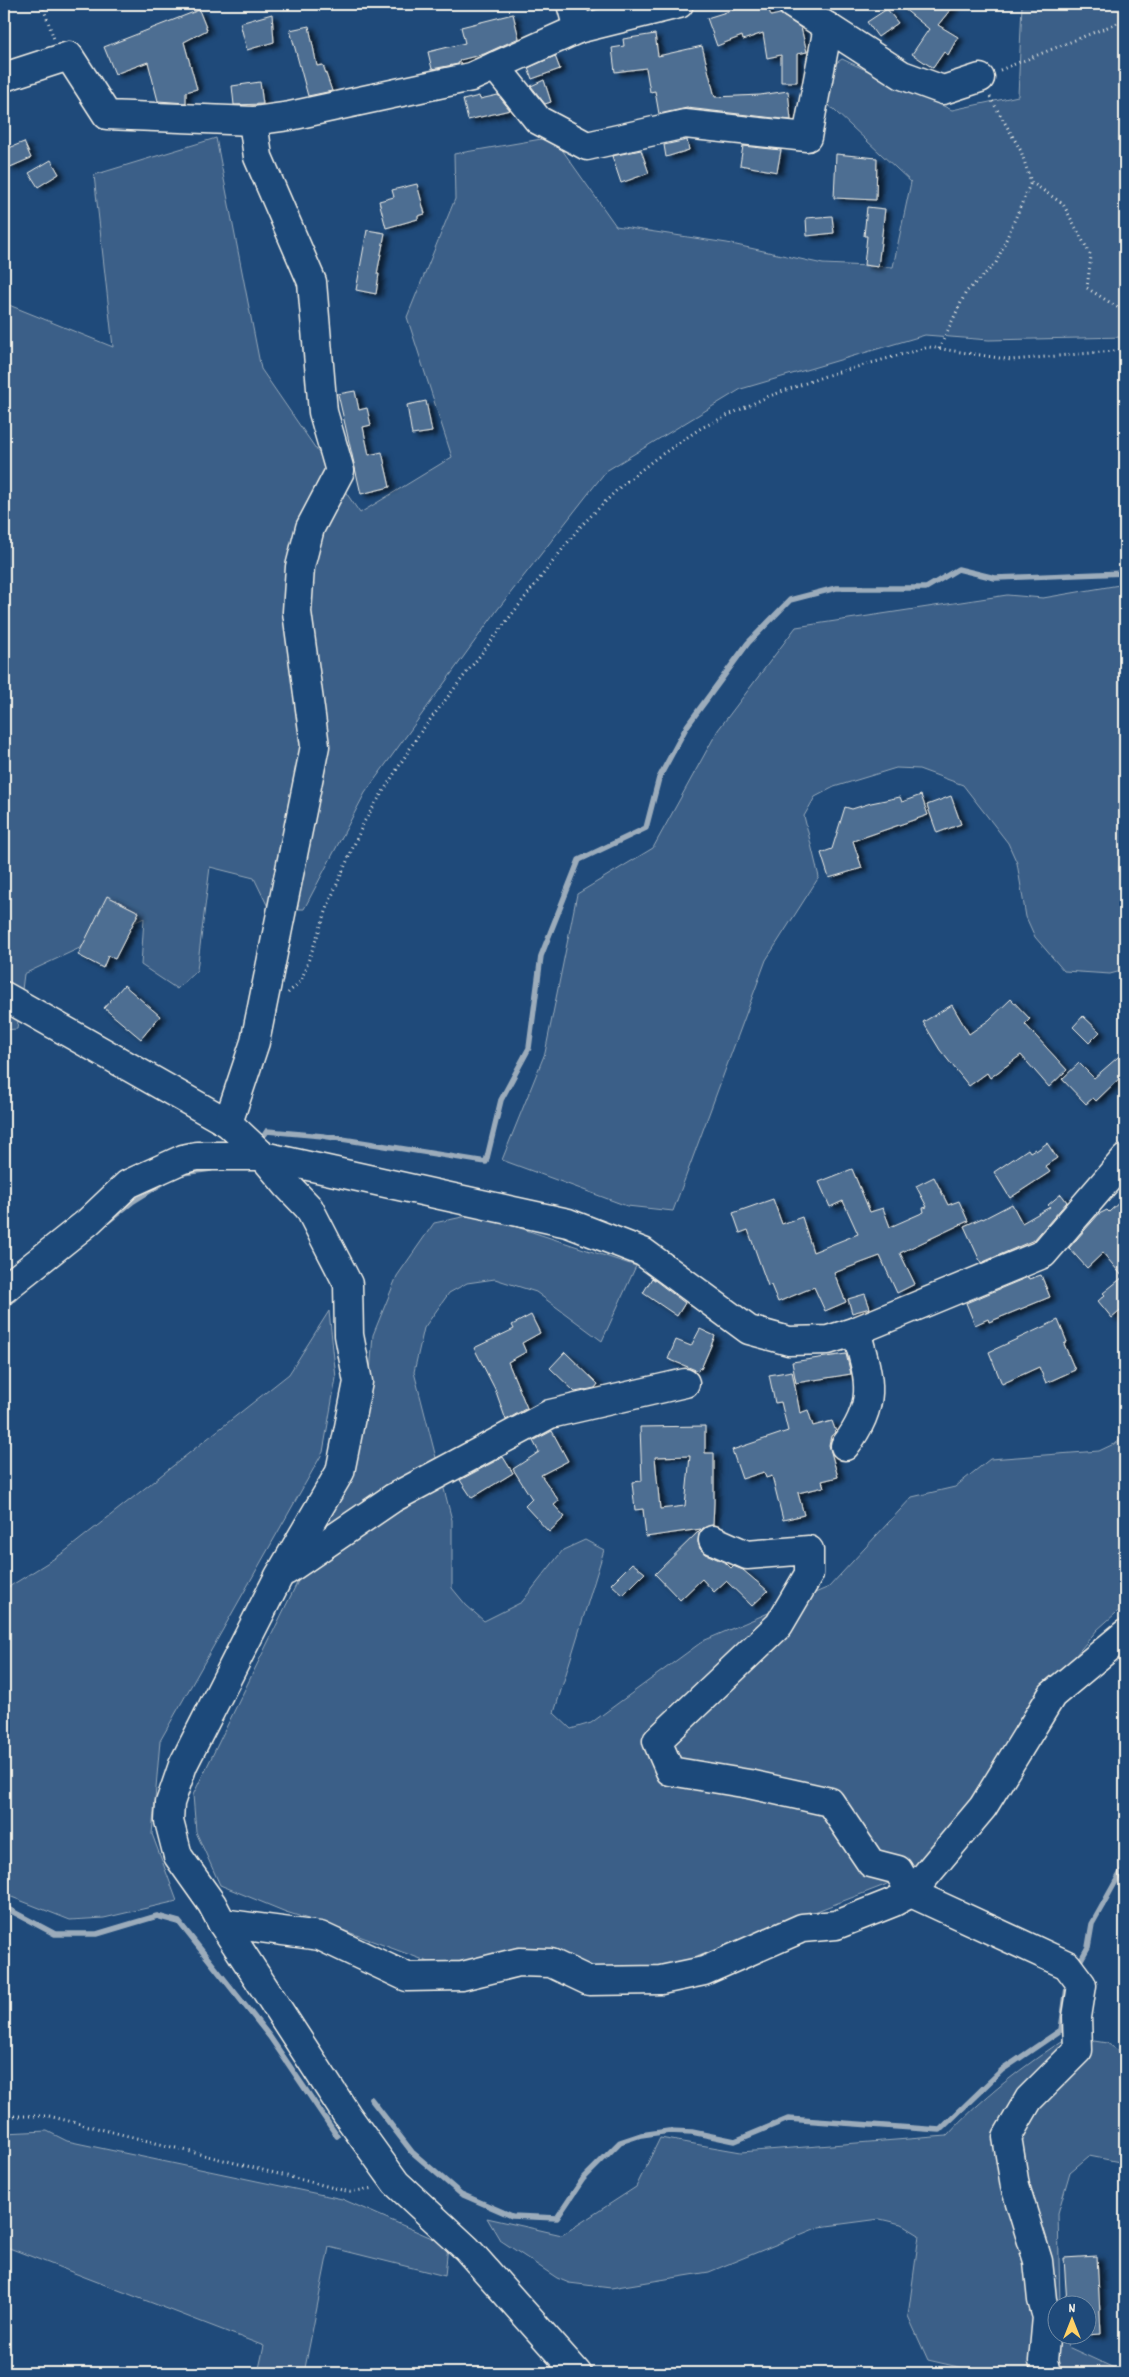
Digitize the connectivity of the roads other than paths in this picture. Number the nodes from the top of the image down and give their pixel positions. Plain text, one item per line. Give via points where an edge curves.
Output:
1 (679, 4) edge
2 (792, 4) edge
3 (575, 16) edge
4 (828, 27) junction
5 (495, 66) junction
6 (4, 77) edge
7 (980, 78) road end
8 (253, 121) junction
9 (4, 996) edge
10 (228, 1123) junction
11 (263, 1156) junction
12 (1125, 1159) edge
13 (4, 1289) edge
14 (856, 1331) junction
15 (684, 1383) dead end
16 (844, 1446) dead end
17 (713, 1540) dead end
18 (279, 1576) junction
19 (1125, 1634) edge
20 (911, 1893) junction
21 (222, 1923) junction
22 (577, 2373) edge
23 (1046, 2373) edge

1 - 3 street
2 - 4 street
3 - 5 street
4 - 5 street via 807,137 685,124 587,146 538,120
4 - 7 street via 902,76 943,90
5 - 8 street via 471,77
6 - 8 street via 69,56 107,115
8 - 10 street via 258,157 312,282 323,412 340,471 310,528 300,567 297,612 315,746 255,1042
9 - 10 street
10 - 11 street
11 - 13 street via 182,1159 128,1184 88,1222
11 - 14 street via 568,1223 643,1252 749,1330 789,1341 828,1340
11 - 18 street via 309,1208 348,1284 349,1335 358,1382 340,1472
12 - 14 street via 1043,1254
14 - 16 street via 869,1378 866,1406 857,1430
15 - 18 street via 550,1414 393,1498
17 - 20 street via 747,1555 809,1550 809,1574 779,1625 657,1741 670,1771 830,1802 871,1863 898,1870
18 - 21 street via 183,1765 170,1803 168,1821 178,1856
19 - 20 street via 1052,1695 983,1807
20 - 21 street via 836,1925 802,1928 704,1971 661,1980 589,1981 551,1963 519,1962 462,1976 407,1977 320,1936
20 - 23 street via 1067,1966 1082,1985 1076,2017 1078,2050 1030,2099 1007,2137 1015,2186 1038,2261 1047,2317 1043,2361
21 - 22 street via 346,2115 396,2183 467,2249

